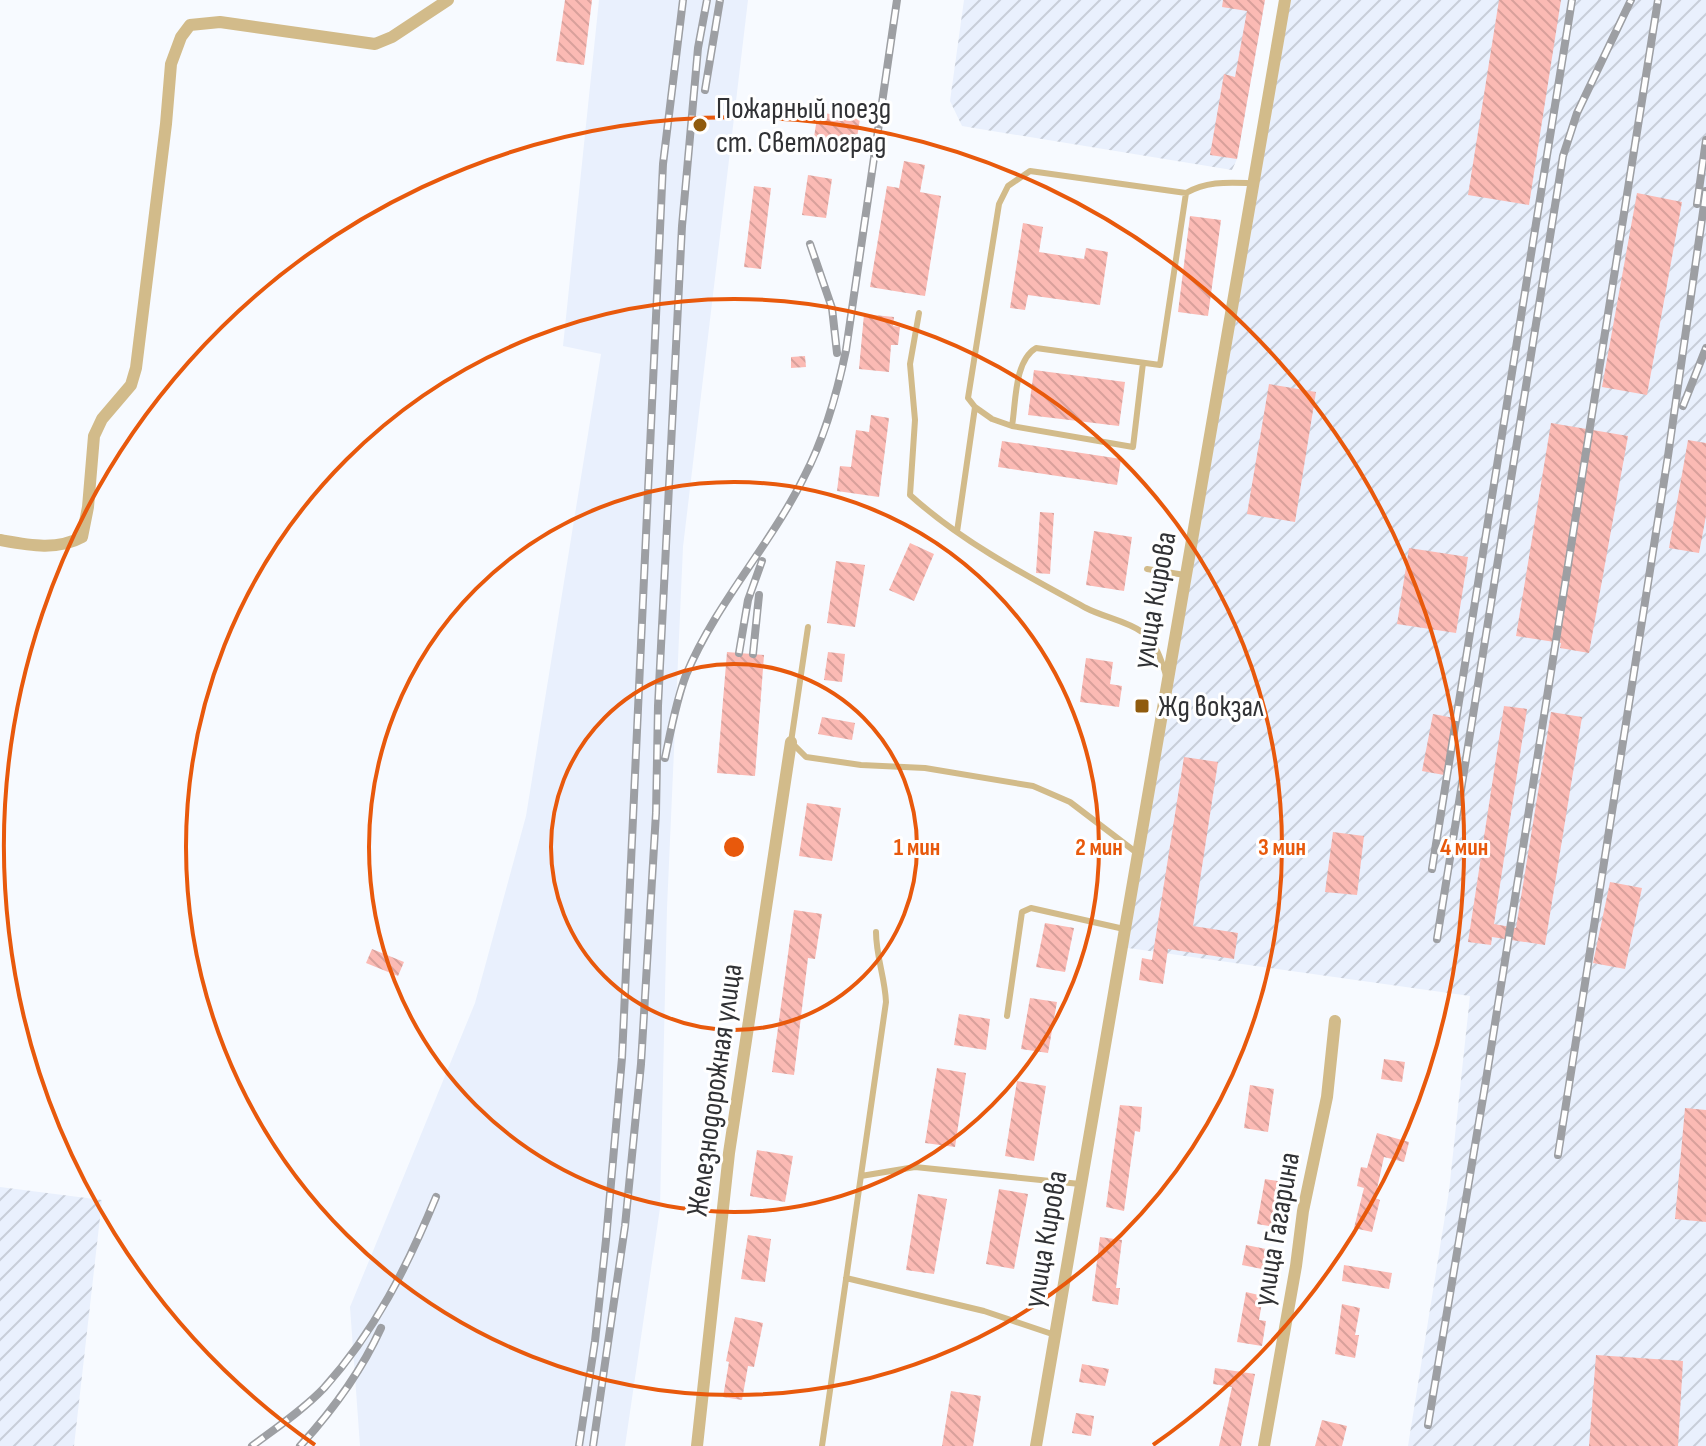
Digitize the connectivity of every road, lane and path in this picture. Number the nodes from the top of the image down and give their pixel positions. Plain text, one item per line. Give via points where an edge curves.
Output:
1 (448, 0) edge
2 (1285, 0) edge
3 (1247, 183) dead end
4 (1186, 193) junction
5 (919, 313) dead end
6 (1143, 363) junction
7 (975, 407) junction
8 (1012, 426) junction
9 (957, 532) junction
10 (0, 540) edge
11 (1147, 569) dead end
12 (1185, 575) junction
13 (808, 627) dead end
14 (1167, 678) junction
15 (791, 742) junction
16 (1137, 853) junction
17 (1124, 929) junction
18 (876, 932) dead end
19 (1007, 1016) dead end
20 (1335, 1021) dead end
21 (861, 1176) junction
22 (1080, 1184) junction
23 (846, 1278) junction
24 (1055, 1335) junction
25 (697, 1446) edge
26 (822, 1446) edge
27 (1036, 1446) edge
28 (1264, 1446) edge

1 - 10 street via 375,44 220,22 190,25 171,64 136,368 131,385 94,436 82,537 67,545 44,546
2 - 12 street, улица Кирова
3 - 4 lane via 1222,182
4 - 6 lane via 1160,365
4 - 7 lane via 1030,171 1008,186 999,204 970,383 968,398
5 - 9 lane via 910,364 915,420 910,495
6 - 8 lane via 1036,348 1022,364
6 - 8 lane via 1133,447
7 - 8 lane
7 - 9 lane
9 - 14 lane via 1090,610 1142,632 1158,652
11 - 12 lane
12 - 14 street, улица Кирова
13 - 15 lane
14 - 16 street, улица Кирова
15 - 16 lane via 806,757 925,768 1033,786 1070,802
15 - 25 street, Железнодорожная улица via 729,1153
16 - 17 street, улица Кирова
17 - 19 lane via 1031,908 1022,912
17 - 22 street, улица Кирова
18 - 21 lane via 886,1002
20 - 28 street, улица Гагарина via 1327,1097
21 - 22 lane via 915,1167
21 - 23 lane
22 - 24 street, улица Кирова
23 - 24 lane via 984,1311
23 - 26 lane
24 - 27 street, улица Кирова

